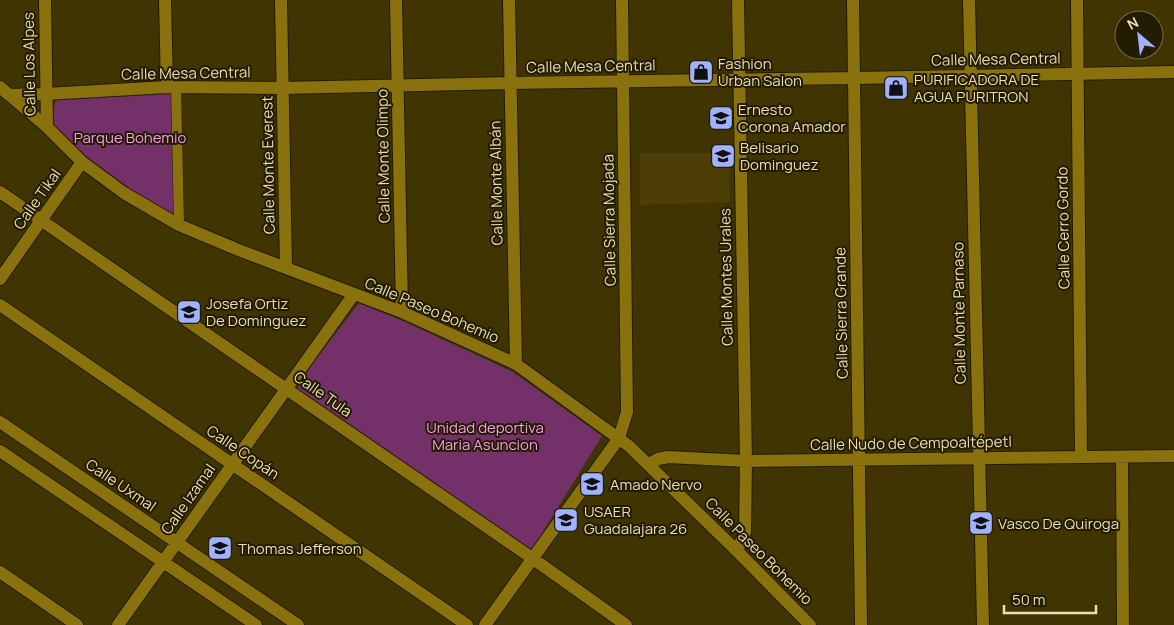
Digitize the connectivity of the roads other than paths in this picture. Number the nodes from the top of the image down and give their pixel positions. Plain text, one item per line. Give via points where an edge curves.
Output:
1 (45, 0) edge
2 (165, 0) edge
3 (281, 0) edge
4 (396, 0) edge
5 (509, 0) edge
6 (622, 0) edge
7 (738, 0) edge
8 (853, 0) edge
9 (968, 0) edge
10 (1077, 0) edge
11 (1174, 72) edge
12 (1077, 74) junction
13 (970, 76) junction
14 (855, 78) junction
15 (739, 80) junction
16 (624, 82) junction
17 (510, 83) junction
18 (398, 86) junction
19 (172, 87) junction
20 (282, 88) junction
21 (4, 91) edge
22 (46, 94) junction
23 (47, 127) junction
24 (82, 162) junction
25 (0, 192) edge
26 (42, 220) junction
27 (179, 225) junction
28 (286, 268) junction
29 (0, 279) edge
30 (354, 294) junction
31 (0, 305) edge
32 (402, 312) junction
33 (516, 364) junction
34 (286, 388) junction
35 (0, 422) edge
36 (619, 438) junction
37 (0, 451) edge
38 (1174, 456) edge
39 (1081, 457) junction
40 (1122, 458) junction
41 (858, 459) junction
42 (979, 459) junction
43 (746, 461) junction
44 (232, 464) junction
45 (649, 464) junction
46 (177, 542) junction
47 (737, 551) junction
48 (532, 558) junction
49 (163, 562) junction
50 (0, 572) edge
51 (77, 625) edge
52 (118, 625) edge
53 (256, 625) edge
54 (298, 625) edge
55 (468, 625) edge
56 (485, 625) edge
57 (626, 625) edge
58 (810, 625) edge
59 (861, 625) edge
60 (983, 625) edge
61 (1123, 625) edge

1 - 22 street, Calle Los Alpes
2 - 19 street
3 - 20 street, Calle Monte Everest
4 - 18 street, Calle Monte Olimpo
5 - 17 street, Calle Monte Albán
6 - 16 street, Calle Sierra Mojada
7 - 15 street, Calle Montes Urales
8 - 14 street, Calle Sierra Grande
9 - 13 street, Calle Monte Parnaso
10 - 12 street, Calle Cerro Gordo
11 - 12 street, Calle Mesa Central
12 - 13 street, Calle Mesa Central
12 - 39 street, Calle Cerro Gordo
13 - 14 street, Calle Mesa Central
13 - 42 street, Calle Monte Parnaso
14 - 15 street, Calle Mesa Central
14 - 41 street, Calle Sierra Grande
15 - 16 street, Calle Mesa Central
15 - 43 street, Calle Montes Urales
16 - 17 street, Calle Mesa Central
16 - 36 street, Calle Sierra Mojada via 627,412
17 - 18 street, Calle Mesa Central
17 - 33 street, Calle Monte Albán
18 - 20 street, Calle Mesa Central
18 - 32 street, Calle Monte Olimpo
19 - 20 street, Calle Mesa Central
19 - 22 street, Calle Mesa Central
19 - 27 street
20 - 28 street, Calle Monte Everest
21 - 22 street, Calle Mesa Central
21 - 23 street, Calle Paseo Bohemio
22 - 23 street, Calle Los Alpes
23 - 24 street, Calle Paseo Bohemio
24 - 26 street, Calle Tikal
24 - 27 street, Calle Paseo Bohemio via 124,193
25 - 26 street, Calle Tula
26 - 29 street, Calle Tikal
26 - 34 street, Calle Tula
27 - 28 street, Calle Paseo Bohemio
28 - 30 street, Calle Paseo Bohemio
30 - 32 street, Calle Paseo Bohemio
30 - 34 street, Calle Izamal
31 - 44 street, Calle Copán
32 - 33 street, Calle Paseo Bohemio
33 - 36 street, Calle Paseo Bohemio
34 - 44 street, Calle Izamal
34 - 48 street, Calle Tula
35 - 46 street, Calle Uxmal
36 - 45 street, Calle Paseo Bohemio
36 - 48 street, Calle Sierra Mojada
37 - 49 street
38 - 40 street, Calle Nudo de Cempoaltépetl
39 - 40 street, Calle Nudo de Cempoaltépetl
39 - 42 street, Calle Nudo de Cempoaltépetl
40 - 61 street
41 - 42 street, Calle Nudo de Cempoaltépetl
41 - 43 street, Calle Nudo de Cempoaltépetl
41 - 59 street, Calle Sierra Grande
42 - 60 street, Calle Monte Parnaso
43 - 45 street, Calle Nudo de Cempoaltépetl via 668,457
43 - 47 street, Calle Montes Urales via 745,532
44 - 46 street, Calle Izamal
44 - 55 street, Calle Copán
45 - 47 street, Calle Paseo Bohemio
46 - 49 street, Calle Izamal
46 - 54 street, Calle Uxmal
47 - 58 street, Calle Paseo Bohemio
48 - 56 street, Calle Sierra Mojada
48 - 57 street, Calle Tula
49 - 52 street, Calle Izamal
49 - 53 street
50 - 51 street

